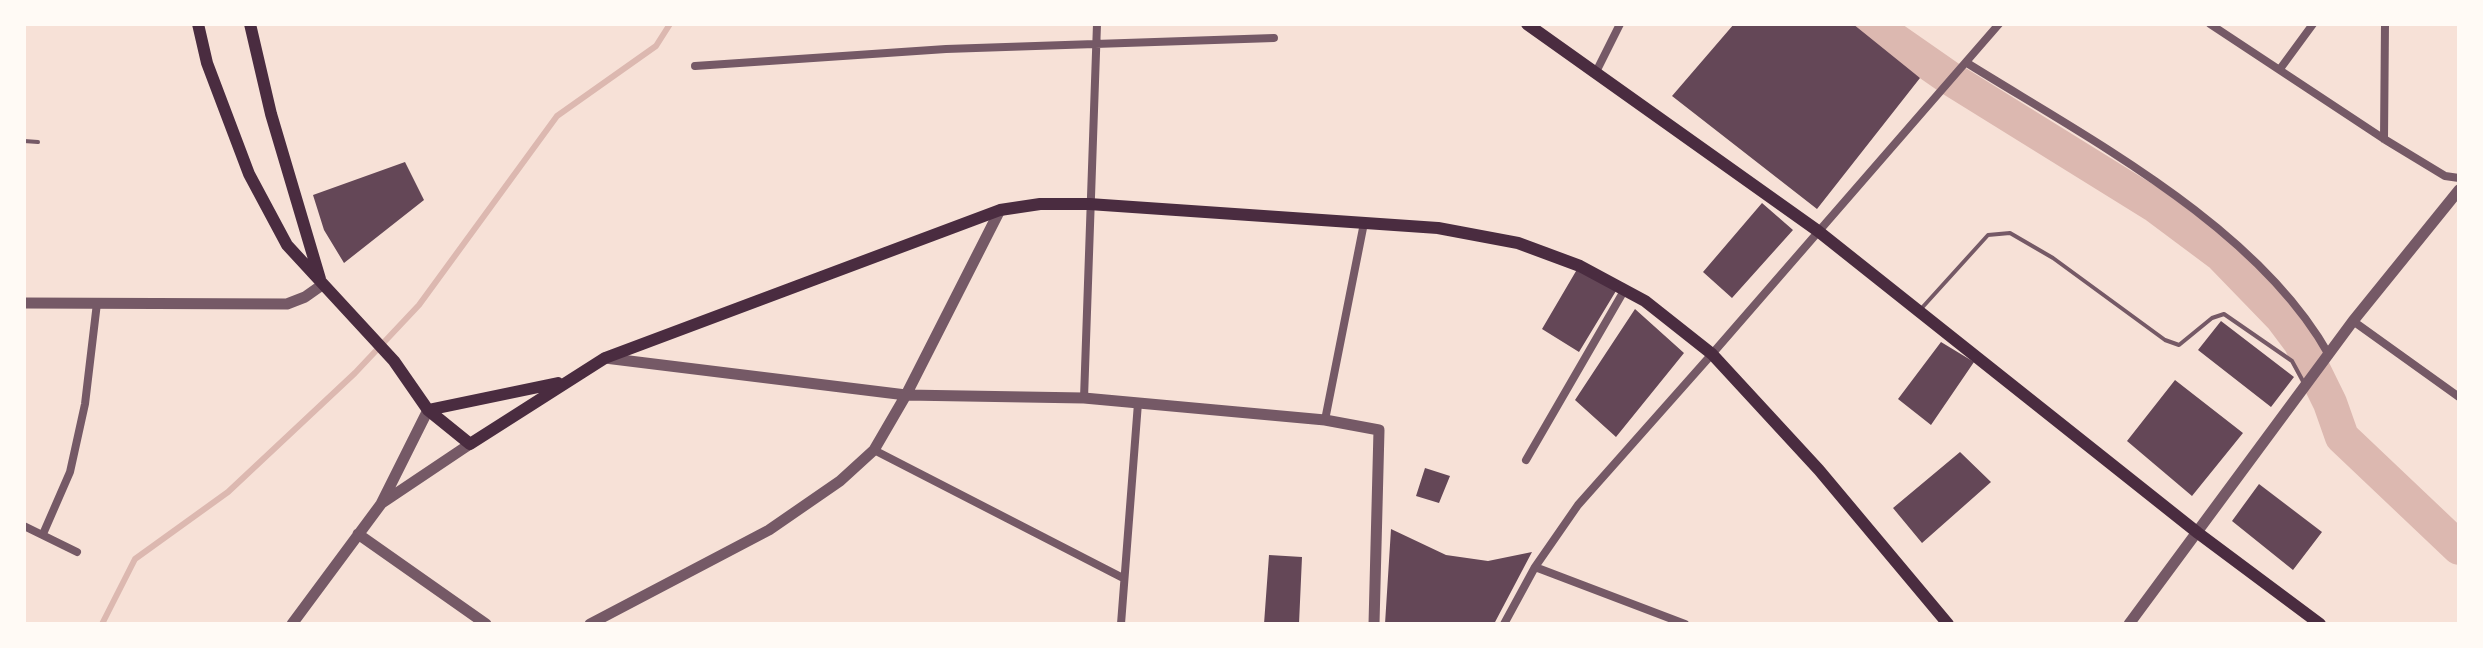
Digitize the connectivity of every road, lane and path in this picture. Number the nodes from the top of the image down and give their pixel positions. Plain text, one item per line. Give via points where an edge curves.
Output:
1 (198, 24) edge
2 (250, 24) edge
3 (1097, 24) edge
4 (1527, 24) edge
5 (1620, 24) edge
6 (1999, 24) edge
7 (2210, 24) edge
8 (2313, 24) edge
9 (2385, 24) edge
10 (1274, 38) dead end
11 (1096, 42) junction
12 (1967, 63) junction
13 (695, 66) dead end
14 (2280, 69) junction
15 (1595, 74) junction
16 (2384, 139) junction
17 (24, 141) edge
18 (38, 142) dead end
19 (2459, 178) edge
20 (2459, 190) edge
21 (1089, 204) junction
22 (1000, 210) junction
23 (1364, 223) junction
24 (1818, 231) junction
25 (322, 285) junction
26 (1625, 289) junction
27 (24, 303) edge
28 (97, 303) junction
29 (1919, 312) junction
30 (2353, 321) junction
31 (1712, 354) junction
32 (2328, 356) junction
33 (605, 358) junction
34 (567, 381) junction
35 (2307, 384) junction
36 (906, 395) junction
37 (2459, 397) edge
38 (1084, 398) junction
39 (1138, 403) junction
40 (428, 410) junction
41 (1325, 420) junction
42 (470, 444) junction
43 (874, 450) junction
44 (1526, 460) dead end
45 (381, 504) junction
46 (24, 526) edge
47 (2198, 533) junction
48 (43, 534) junction
49 (358, 534) junction
50 (77, 552) dead end
51 (1535, 567) junction
52 (1123, 578) junction
53 (292, 624) edge
54 (486, 624) edge
55 (590, 624) edge
56 (1121, 624) edge
57 (1374, 624) edge
58 (1504, 624) edge
59 (1685, 624) edge
60 (1948, 624) edge
61 (2129, 624) edge
62 (2320, 624) edge

1 - 25 main road via 207,63 249,174 287,245
2 - 25 main road
3 - 11 street
4 - 15 main road
5 - 15 street
6 - 12 street
7 - 14 street
8 - 14 street
9 - 16 street
10 - 11 street
11 - 13 street
11 - 21 street
12 - 24 street
12 - 32 street via 2152,179 2227,236 2312,324
14 - 16 street
15 - 24 main road
16 - 19 street via 2445,176
17 - 18 lane
20 - 30 street
21 - 22 main road
21 - 23 main road
21 - 38 street
22 - 33 main road
22 - 36 street
23 - 26 main road via 1438,228 1518,243
23 - 41 street
24 - 29 main road
24 - 31 street
25 - 28 street via 287,304
25 - 40 main road via 394,361
26 - 31 main road
26 - 44 street
27 - 28 street
28 - 48 street via 85,404 70,472
29 - 35 lane via 1988,235 2010,233 2165,340 2179,345 2224,314 2292,361
29 - 47 main road
30 - 32 street
30 - 37 street
31 - 51 street via 1578,505
31 - 60 main road via 1819,470
32 - 35 street
33 - 34 main road
33 - 36 street
34 - 40 main road
34 - 42 main road
35 - 47 street
36 - 38 street
36 - 43 street
38 - 39 street
39 - 41 street
39 - 52 street
40 - 42 main road
40 - 45 street
41 - 57 street via 1379,430
42 - 45 street
43 - 52 street
43 - 55 street via 840,481 769,530
45 - 49 street
46 - 48 street
47 - 61 street
47 - 62 main road
48 - 50 street
49 - 53 street
49 - 54 street
51 - 58 street
51 - 59 street
52 - 56 street

